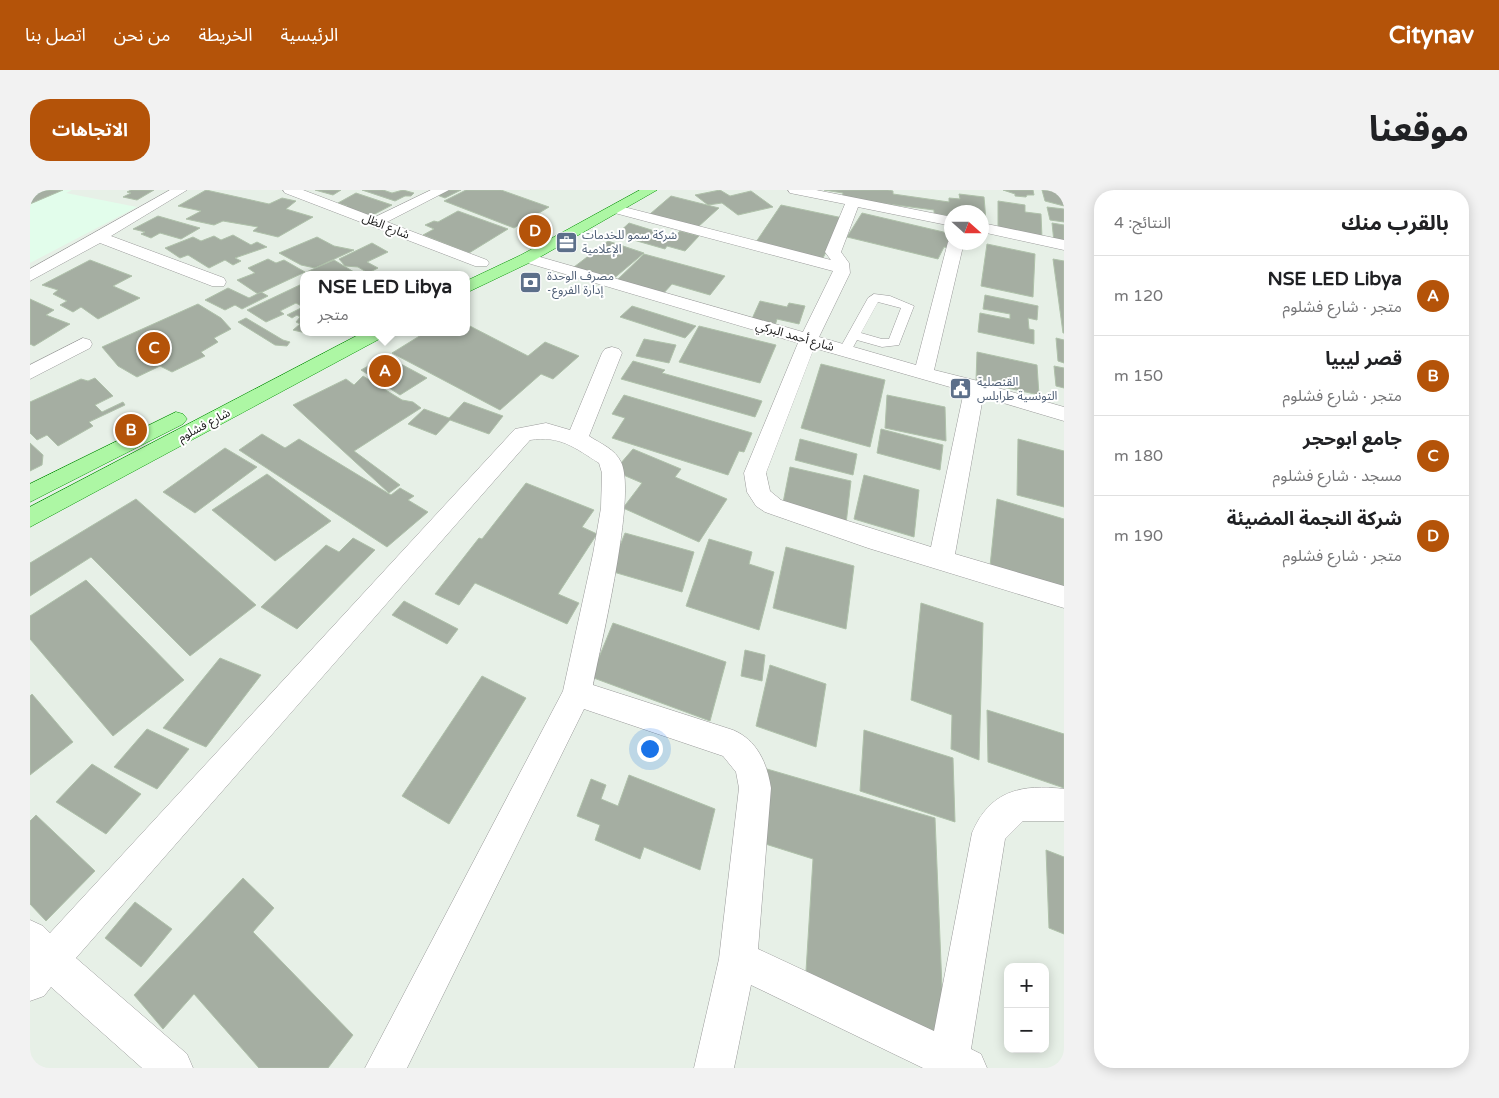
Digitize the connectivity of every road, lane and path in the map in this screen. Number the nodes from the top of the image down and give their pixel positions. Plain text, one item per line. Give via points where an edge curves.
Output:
1 (180, 190) edge
2 (290, 190) edge
3 (442, 190) edge
4 (625, 190) edge
5 (650, 190) edge
6 (795, 190) edge
7 (853, 202) junction
8 (616, 209) junction
9 (944, 220) edge
10 (376, 222) junction
11 (989, 229) edge
12 (99, 236) junction
13 (1064, 245) edge
14 (954, 250) edge
15 (527, 258) junction
16 (481, 264) junction
17 (843, 268) junction
18 (467, 271) edge
19 (30, 276) edge
20 (218, 282) dead end
21 (470, 286) edge
22 (339, 336) edge
23 (371, 336) edge
24 (808, 340) junction
25 (849, 342) junction
26 (83, 344) dead end
27 (612, 353) dead end
28 (924, 371) junction
29 (30, 373) edge
30 (975, 386) junction
31 (1064, 414) edge
32 (577, 438) junction
33 (30, 494) edge
34 (30, 518) edge
35 (941, 560) junction
36 (1064, 597) edge
37 (577, 693) junction
38 (1064, 805) edge
39 (738, 959) junction
40 (37, 960) edge
41 (958, 1063) edge
42 (173, 1068) edge
43 (385, 1068) edge
44 (714, 1068) edge

1 - 12 street
2 - 10 street, شارع الظل
3 - 10 street
4 - 16 main road
5 - 8 main road
6 - 7 street
7 - 9 street
7 - 17 street via 833,252
8 - 15 main road
8 - 17 street
10 - 16 street, شارع الظل
11 - 13 street
12 - 19 street
12 - 20 street
14 - 28 street
15 - 21 main road
15 - 24 street, شارع أحمد البركي
16 - 18 main road
17 - 24 street
22 - 33 main road, شارع فشلوم
23 - 34 main road, شارع فشلوم
24 - 25 street, شارع أحمد البركي
24 - 35 street via 755,473 756,489 766,503 773,506
25 - 25 lane via 874,298 908,306 894,342
25 - 28 street, شارع أحمد البركي
26 - 29 street
27 - 32 street
28 - 30 street, شارع أحمد البركي
30 - 31 street, شارع أحمد البركي
30 - 35 street
32 - 37 street via 607,458 613,473 613,508 606,554
32 - 40 street via 546,430 523,434
35 - 36 street
37 - 39 street via 717,739 743,753 753,771 755,788
37 - 43 street
38 - 41 street via 1015,805 1001,814 989,833
39 - 41 street
39 - 44 street
40 - 42 street

